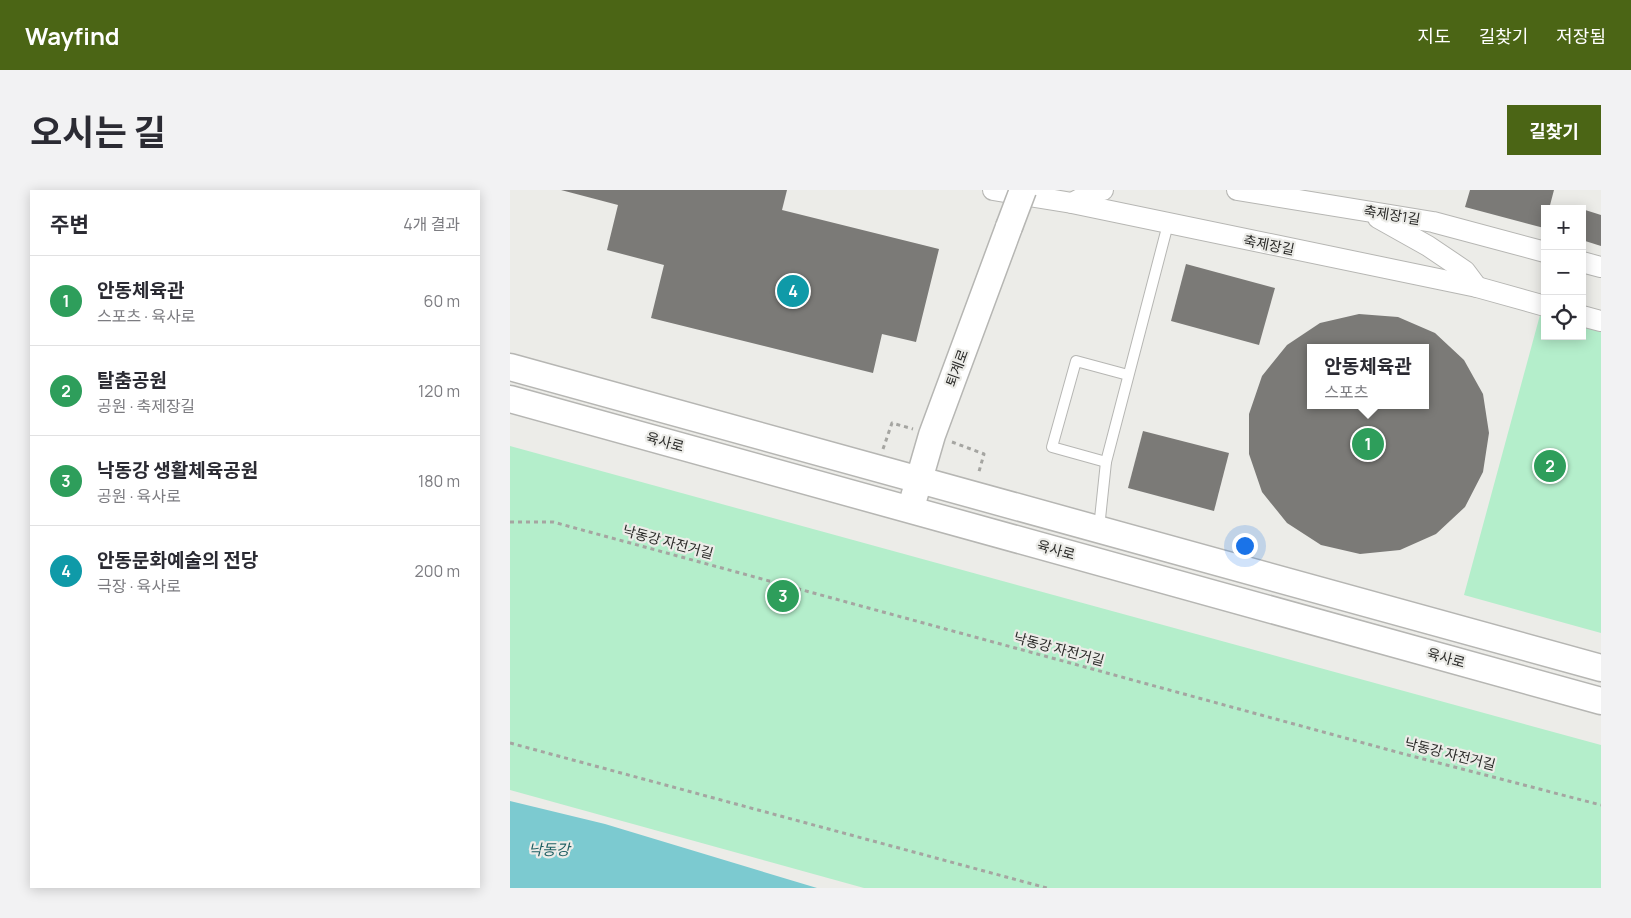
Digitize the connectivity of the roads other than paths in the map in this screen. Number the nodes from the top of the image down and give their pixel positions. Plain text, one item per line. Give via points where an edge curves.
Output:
1 (993, 190) edge
2 (1023, 190) edge
3 (1102, 190) edge
4 (1237, 190) edge
5 (1072, 203) junction
6 (1366, 211) junction
7 (1168, 224) junction
8 (1541, 251) edge
9 (1586, 263) edge
10 (1601, 267) edge
11 (1477, 287) junction
12 (1541, 305) edge
13 (1586, 317) edge
14 (1601, 321) edge
15 (510, 367) edge
16 (1128, 375) junction
17 (510, 399) edge
18 (1106, 462) junction
19 (918, 479) junction
20 (910, 509) junction
21 (1099, 528) junction
22 (1601, 668) edge
23 (1601, 700) edge

1 - 5 street, 축제장길
2 - 19 street, 퇴계로, bridge
3 - 5 street
4 - 6 street, 축제장1길
5 - 7 street, 축제장길
6 - 8 street, 축제장1길 via 1433,222
6 - 11 street via 1465,271
7 - 11 street, 축제장길
7 - 16 lane
9 - 10 street
11 - 12 street, 축제장길
13 - 14 street
15 - 19 street
16 - 18 lane
16 - 18 lane via 1076,361 1052,447
17 - 20 street, 육사로
18 - 21 lane
19 - 20 street, 퇴계로
19 - 21 street
20 - 23 street, 육사로
21 - 22 street

